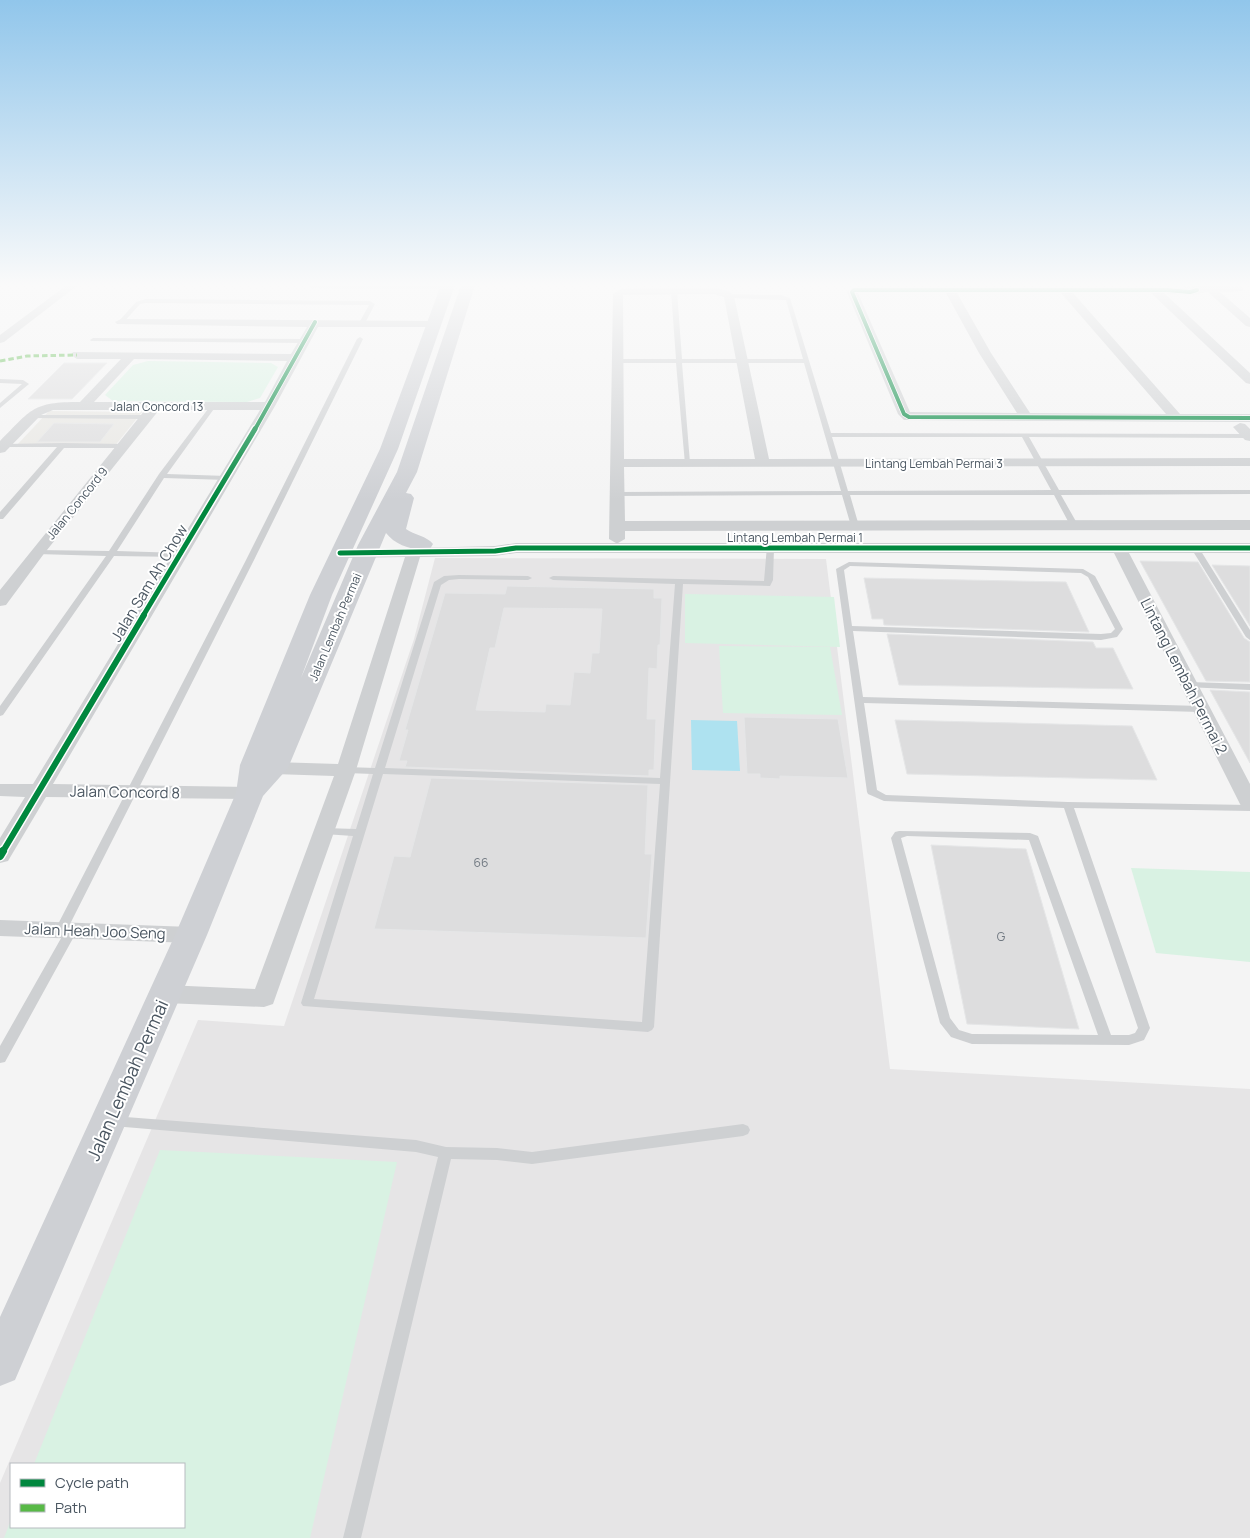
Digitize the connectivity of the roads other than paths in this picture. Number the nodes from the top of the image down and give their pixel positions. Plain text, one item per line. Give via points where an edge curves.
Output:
1 (130, 357) edge
2 (194, 357) edge
3 (351, 357) edge
4 (422, 357) edge
5 (444, 357) edge
6 (618, 357) edge
7 (679, 357) edge
8 (742, 357) edge
9 (805, 357) edge
10 (880, 357) edge
11 (987, 357) edge
12 (1123, 357) edge
13 (1225, 357) edge
14 (295, 358) joint
15 (618, 361) junction
16 (679, 361) junction
17 (743, 361) junction
18 (806, 361) junction
19 (1250, 380) edge
20 (0, 381) edge
21 (0, 406) edge
22 (83, 406) junction
23 (213, 406) junction
24 (270, 406) junction
25 (151, 412) junction
26 (32, 417) junction
27 (1026, 417) junction
28 (1177, 418) junction
29 (1247, 429) edge
30 (828, 435) junction
31 (1025, 436) junction
32 (63, 445) junction
33 (123, 446) junction
34 (2, 447) edge
35 (1040, 462) junction
36 (1250, 462) edge
37 (618, 463) junction
38 (687, 463) junction
39 (763, 463) junction
40 (836, 463) junction
41 (407, 472) junction
42 (162, 476) junction
43 (226, 478) junction
44 (1055, 492) junction
45 (1250, 492) edge
46 (618, 494) junction
47 (846, 494) junction
48 (0, 517) edge
49 (1074, 525) junction
50 (1250, 525) edge
51 (617, 526) junction
52 (855, 526) junction
53 (418, 548) junction
54 (618, 548) junction
55 (770, 548) junction
56 (1119, 548) junction
57 (1195, 548) junction
58 (1250, 548) edge
59 (355, 549) junction
60 (37, 552) junction
61 (112, 553) junction
62 (180, 555) junction
63 (528, 578) dead end
64 (553, 578) dead end
65 (679, 582) junction
66 (0, 601) edge
67 (849, 628) junction
68 (1250, 637) edge
69 (1189, 685) junction
70 (1250, 687) edge
71 (858, 700) junction
72 (1201, 709) junction
73 (0, 713) edge
74 (346, 770) junction
75 (379, 772) junction
76 (262, 781) junction
77 (666, 781) junction
78 (0, 790) edge
79 (39, 790) junction
80 (130, 792) junction
81 (1250, 804) edge
82 (1068, 805) junction
83 (1250, 808) edge
84 (324, 831) junction
85 (360, 832) junction
86 (0, 855) edge
87 (0, 928) edge
88 (66, 930) junction
89 (191, 935) junction
90 (165, 994) junction
91 (1106, 1040) junction
92 (0, 1058) edge
93 (108, 1120) junction
94 (744, 1130) dead end
95 (446, 1153) junction
96 (0, 1365) edge
97 (352, 1538) edge

1 - 22 street
2 - 14 street
3 - 80 lane via 279,505
4 - 59 main road, Jalan Lembah Permai
5 - 41 main road, Jalan Lembah Permai
6 - 15 street
7 - 16 lane
8 - 17 street
9 - 18 lane
10 - 27 street via 904,414 909,417
11 - 27 street
12 - 28 street
13 - 19 street
14 - 24 street, Jalan Sam Ah Chow
15 - 16 lane
15 - 37 street
16 - 17 lane
16 - 38 lane
17 - 18 lane
17 - 39 street
18 - 30 lane
20 - 21 lane via 26,384
22 - 25 street, Jalan Concord 13
22 - 26 street, Jalan Concord 13 via 44,408
23 - 24 street, Jalan Concord 13
23 - 25 street, Jalan Concord 13
23 - 42 lane
24 - 43 street, Jalan Sam Ah Chow
25 - 26 lane
25 - 33 street, Jalan Concord 9
26 - 34 street
27 - 28 street
28 - 29 street
29 - 31 lane
30 - 31 lane
30 - 40 lane
31 - 35 lane
32 - 33 lane
32 - 34 lane
32 - 48 lane
33 - 60 street, Jalan Concord 9
35 - 36 street, Lintang Lembah Permai 3
35 - 40 street, Lintang Lembah Permai 3
35 - 44 lane
37 - 38 street, Lintang Lembah Permai 3
37 - 46 street
38 - 39 street, Lintang Lembah Permai 3
39 - 40 street, Lintang Lembah Permai 3
40 - 47 lane
41 - 53 main road via 405,495 395,531
41 - 59 main road, Jalan Lembah Permai
42 - 43 lane
42 - 61 lane
43 - 62 street, Jalan Sam Ah Chow
44 - 45 lane
44 - 47 lane
44 - 49 lane
46 - 47 lane
46 - 51 street
47 - 52 lane
49 - 50 street, Lintang Lembah Permai 1
49 - 52 street, Lintang Lembah Permai 1
51 - 52 street, Lintang Lembah Permai 1
51 - 54 street
53 - 54 street, Lintang Lembah Permai 1 via 495,551
53 - 59 street, Lintang Lembah Permai 1
53 - 74 street
54 - 55 street, Lintang Lembah Permai 1
55 - 56 street, Lintang Lembah Permai 1
55 - 65 lane via 767,584
56 - 57 street, Lintang Lembah Permai 1
56 - 69 street, Lintang Lembah Permai 2
57 - 58 street, Lintang Lembah Permai 1
57 - 68 lane
59 - 76 main road, Jalan Lembah Permai
59 - 76 main road, Jalan Lembah Permai via 321,595 254,765
60 - 61 lane
60 - 66 street, Jalan Concord 9
61 - 62 lane
61 - 73 lane
62 - 79 street, Jalan Sam Ah Chow
63 - 75 lane via 459,577 447,578 437,584
64 - 65 lane
65 - 77 lane
67 - 67 lane via 840,569 848,564 1083,571 1091,576 1119,629 1114,635 1101,637
67 - 71 lane
69 - 70 lane
69 - 72 street, Lintang Lembah Permai 2
71 - 72 lane
71 - 82 lane via 872,792 877,796
72 - 81 street, Lintang Lembah Permai 2
74 - 75 lane
74 - 76 street, Jalan Concord 8
74 - 84 street
75 - 77 lane
75 - 85 lane
76 - 80 street, Jalan Concord 8
76 - 89 main road, Jalan Lembah Permai
77 - 85 lane via 648,1027 307,1003
78 - 79 street, Jalan Concord 8
79 - 80 street, Jalan Concord 8
79 - 86 street, Jalan Sam Ah Chow
80 - 88 lane
82 - 83 lane
82 - 91 lane via 1144,1028 1140,1037
84 - 85 lane
84 - 90 street via 264,998
87 - 88 street, Jalan Heah Joo Seng
88 - 89 street, Jalan Heah Joo Seng
88 - 92 lane
89 - 90 main road, Jalan Lembah Permai
90 - 93 main road, Jalan Lembah Permai
91 - 91 lane via 1034,838 899,834 896,838 944,1020 955,1034 972,1039
93 - 95 lane via 416,1146
93 - 96 main road, Jalan Lembah Permai
94 - 95 lane via 532,1158
95 - 97 lane

